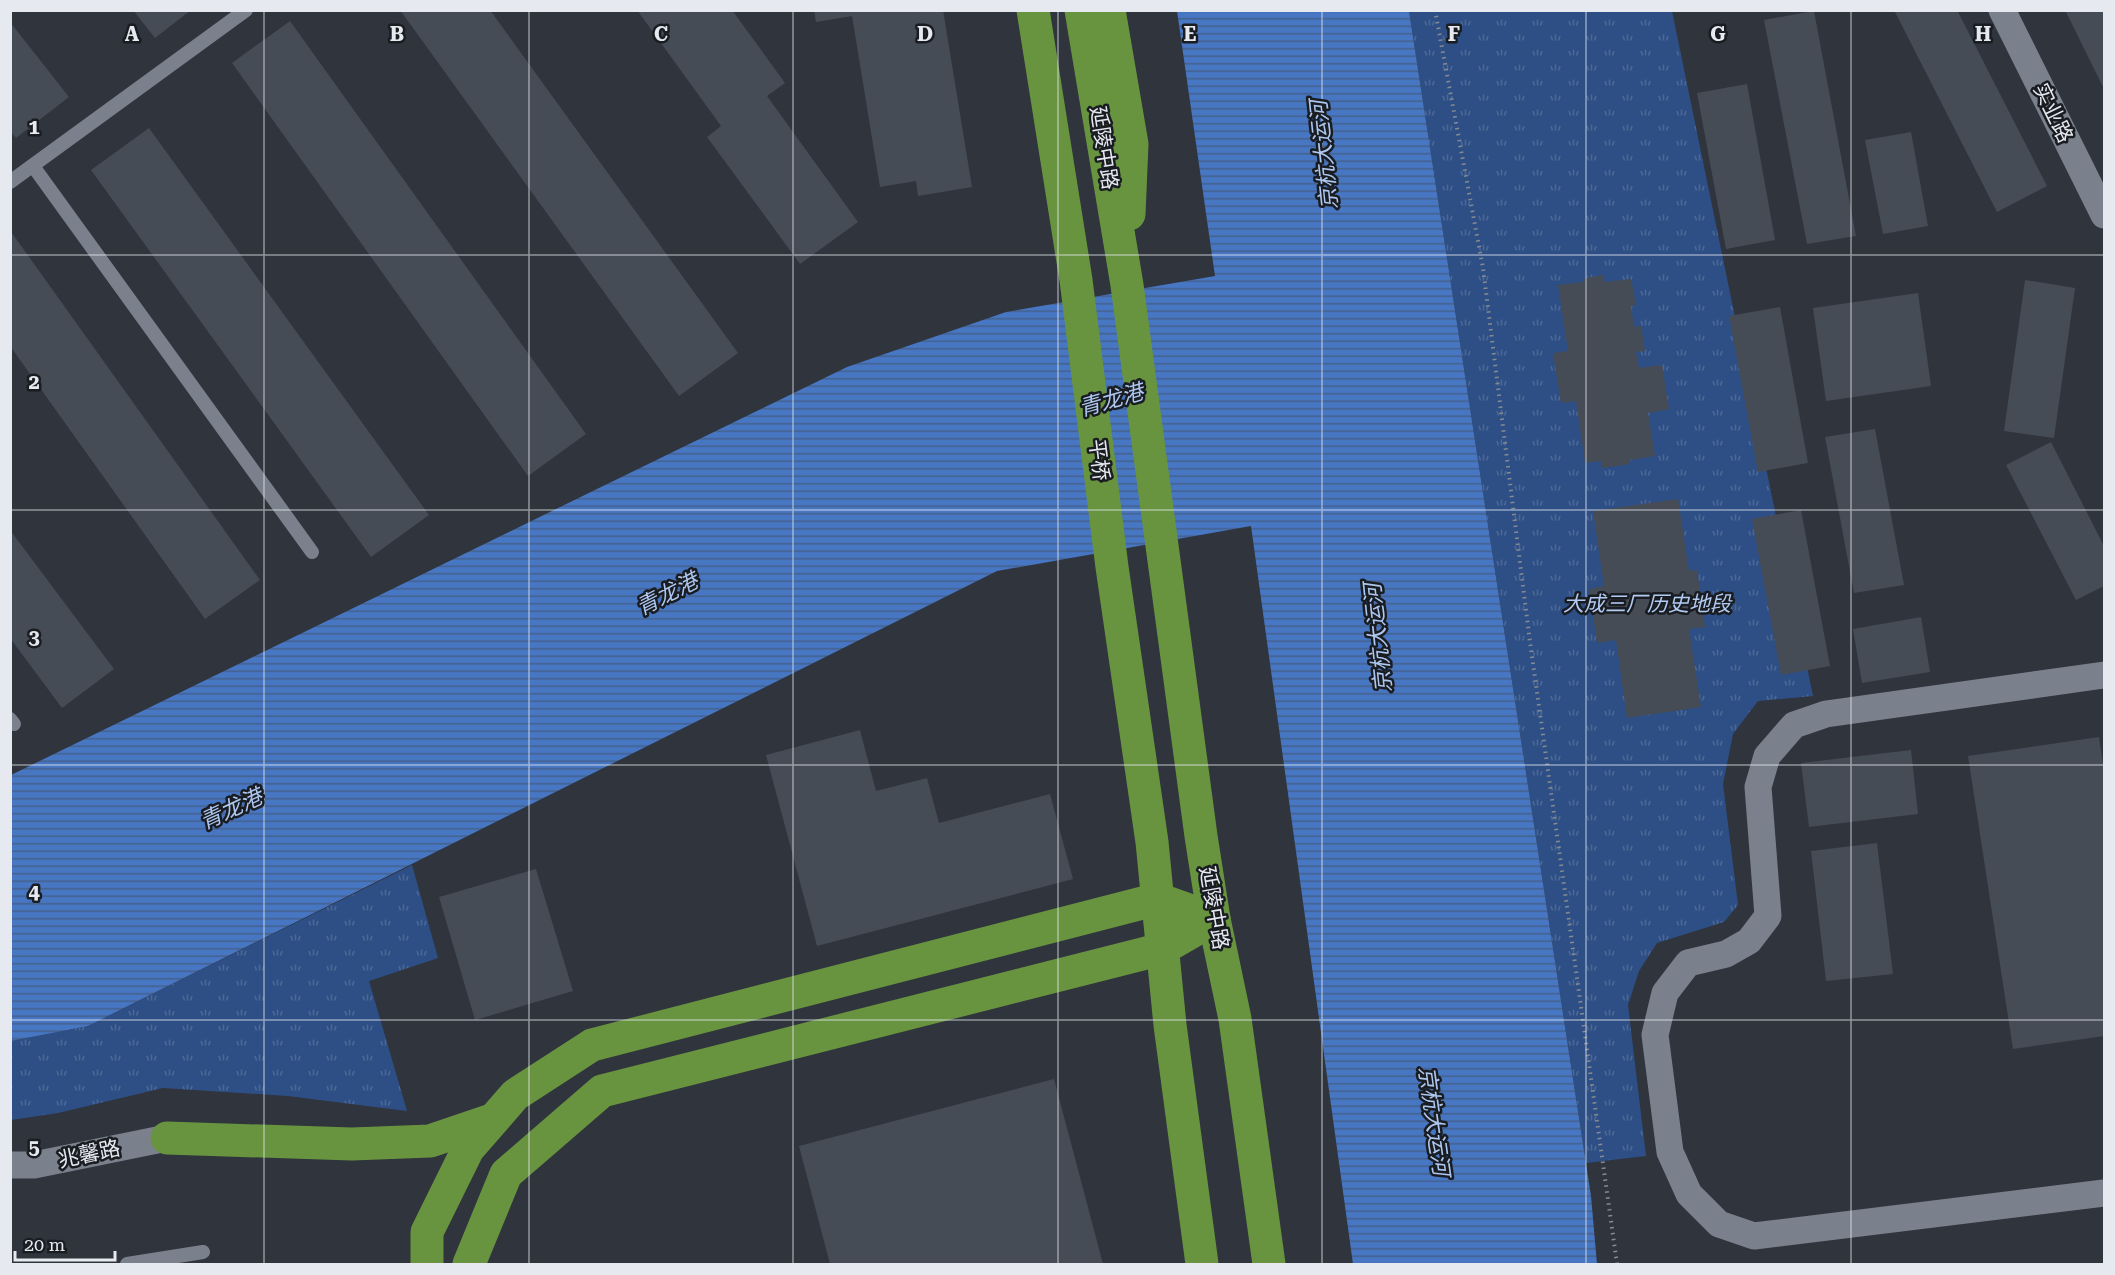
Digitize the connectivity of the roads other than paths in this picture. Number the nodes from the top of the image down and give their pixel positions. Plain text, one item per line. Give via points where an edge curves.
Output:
1 (246, 10) edge
2 (1033, 10) edge
3 (1082, 10) edge
4 (1109, 10) edge
5 (2002, 10) edge
6 (33, 166) junction
7 (10, 182) edge
8 (2104, 215) edge
9 (1127, 285) junction
10 (312, 552) dead end
11 (2104, 675) edge
12 (1158, 899) junction
13 (1214, 919) junction
14 (1162, 949) junction
15 (494, 1120) junction
16 (168, 1138) joint
17 (10, 1165) edge
18 (2104, 1193) edge
19 (203, 1252) dead end
20 (127, 1264) edge
21 (427, 1264) edge
22 (469, 1264) edge
23 (1202, 1264) edge
24 (1269, 1264) edge

1 - 6 lane
2 - 12 main road, 平桥 via 1077,280
3 - 9 main road, 延陵中路
4 - 9 main road via 1132,144
5 - 8 street, 实业路
6 - 7 lane
6 - 10 lane
9 - 13 main road, 延陵中路
11 - 18 street via 1826,714 1794,725 1767,756 1758,787 1768,916 1749,940 1726,954 1688,963 1665,993 1656,1035 1670,1152 1689,1194 1719,1224 1754,1236
12 - 13 main road
12 - 14 main road
12 - 15 main road via 592,1045 515,1095
13 - 14 main road
13 - 24 main road, 延陵中路 via 1235,1019
14 - 22 main road via 602,1091 506,1174
14 - 23 main road
15 - 16 main road via 430,1142 352,1144
15 - 21 main road via 468,1149 428,1232
16 - 17 street, 兆馨路 via 34,1165
19 - 20 lane

